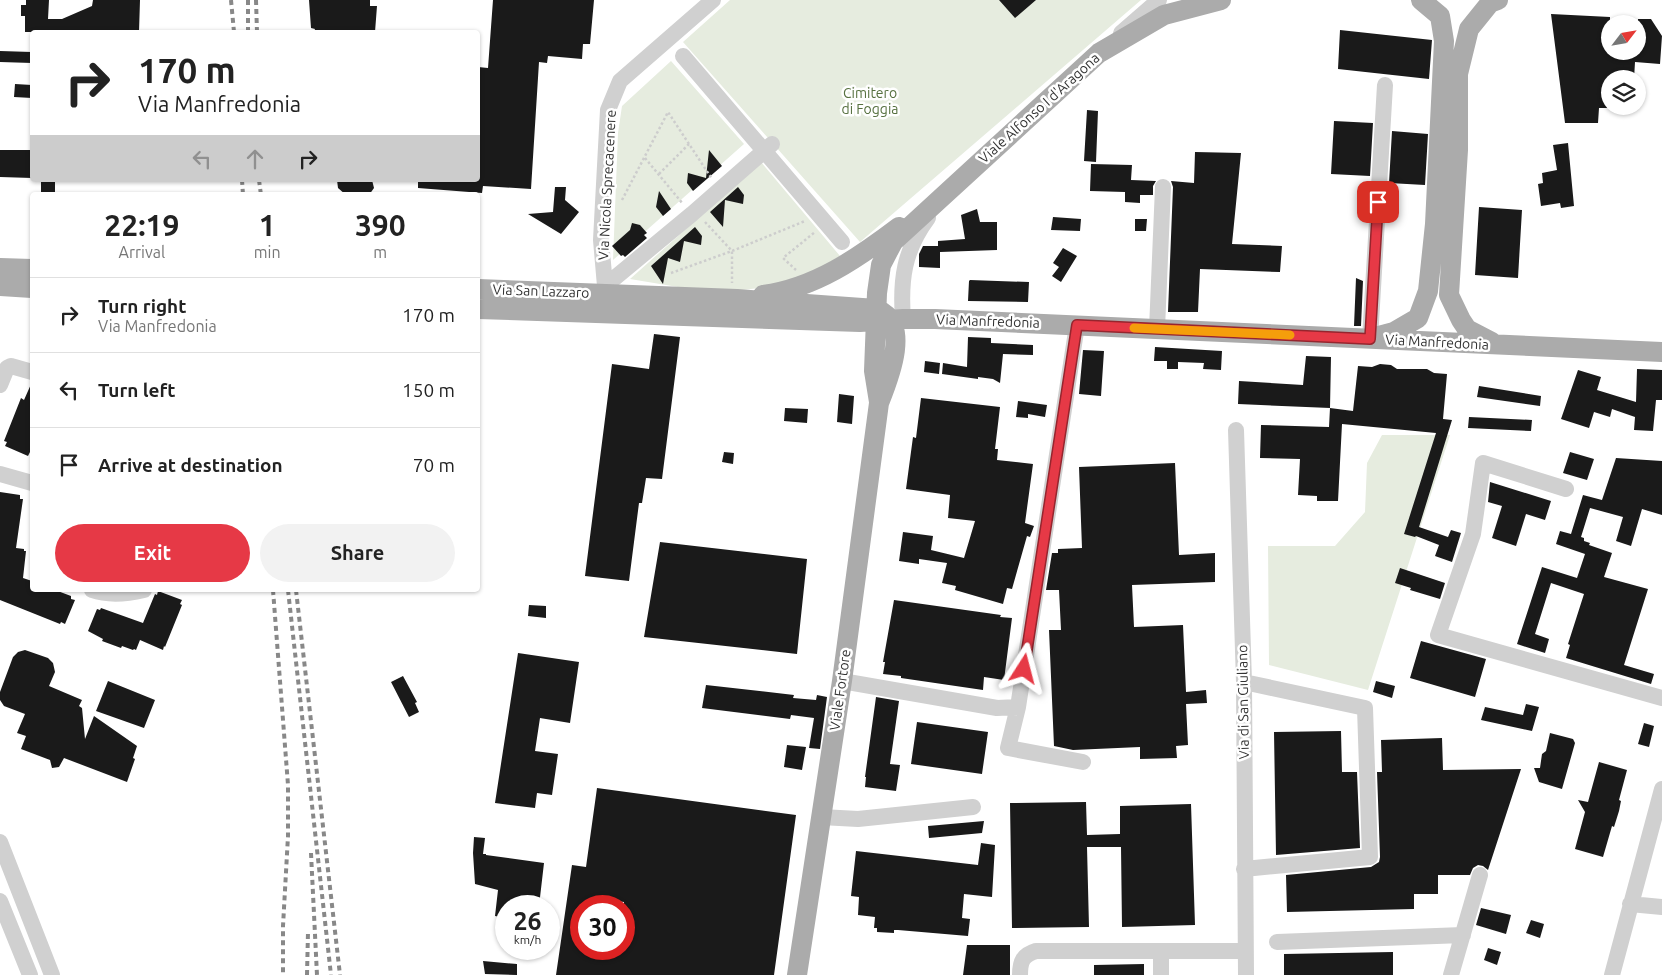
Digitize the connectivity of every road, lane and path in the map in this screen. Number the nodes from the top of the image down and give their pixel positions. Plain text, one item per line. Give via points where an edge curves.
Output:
1 (713, 0) edge
2 (1159, 0) edge
3 (1222, 0) edge
4 (1421, 0) edge
5 (1498, 0) edge
6 (1098, 53) junction
7 (683, 56) dead end
8 (1385, 85) dead end
9 (690, 144) junction
10 (769, 147) junction
11 (645, 157) junction
12 (659, 174) junction
13 (1163, 187) dead end
14 (719, 191) junction
15 (946, 192) junction
16 (622, 200) dead end
17 (694, 213) junction
18 (823, 219) junction
19 (842, 242) dead end
20 (732, 251) junction
21 (0, 268) edge
22 (30, 269) edge
23 (671, 273) dead end
24 (800, 273) dead end
25 (2, 288) edge
26 (30, 288) edge
27 (480, 288) edge
28 (734, 291) junction
29 (605, 298) junction
30 (480, 309) edge
31 (886, 317) junction
32 (935, 319) junction
33 (1077, 325) junction
34 (1157, 329) junction
35 (1370, 339) junction
36 (897, 342) junction
37 (1499, 345) junction
38 (1662, 352) edge
39 (30, 371) edge
40 (0, 385) edge
41 (879, 403) junction
42 (1236, 430) dead end
43 (0, 474) edge
44 (30, 482) edge
45 (1566, 489) dead end
46 (97, 592) edge
47 (136, 592) edge
48 (842, 681) junction
49 (1244, 682) junction
50 (1662, 698) edge
51 (1018, 707) junction
52 (1083, 762) dead end
53 (1662, 789) edge
54 (973, 808) dead end
55 (822, 817) junction
56 (0, 842) edge
57 (1244, 869) junction
58 (5, 871) edge
59 (1480, 875) dead end
60 (1630, 904) junction
61 (1, 905) edge
62 (1662, 907) edge
63 (1463, 935) junction
64 (1278, 942) dead end
65 (1161, 951) junction
66 (1245, 951) junction
67 (30, 975) edge
68 (52, 975) edge
69 (797, 975) edge
70 (1020, 975) edge
71 (1161, 975) edge
72 (1246, 975) edge
73 (1451, 975) edge
74 (1612, 975) edge

1 - 29 street, Via Nicola Sprecacenere via 620,81 608,110 601,240
2 - 6 street
3 - 6 main road, Viale Alfonso I d'Aragona via 1164,15
4 - 35 main road via 1440,16 1444,41 1428,291 1418,318 1394,332
5 - 37 main road via 1490,3 1469,29 1458,74 1458,150 1449,296 1467,329
6 - 15 main road, Viale Alfonso I d'Aragona
7 - 10 street
8 - 35 street
9 - 11 path via 668,112
9 - 12 path
9 - 14 path
10 - 14 street
10 - 18 street
11 - 12 path
11 - 16 path
12 - 17 path
13 - 34 street
14 - 17 street
15 - 28 main road, Viale Alfonso I d'Aragona via 850,262 812,282 769,294
15 - 31 street, Viale Alfonso I d'Aragona via 917,233 908,253 901,298
15 - 31 main road, Viale Alfonso I d'Aragona via 893,242 881,265
17 - 20 path
17 - 29 street
18 - 19 street
18 - 20 path
18 - 24 path via 783,258
20 - 23 path
20 - 28 path
21 - 22 main road
25 - 26 main road
27 - 29 main road, Via San Lazzaro
28 - 29 main road, Via Manfredonia
28 - 31 main road, Via Manfredonia
29 - 30 main road, Via San Lazzaro
29 - 31 main road, Via Manfredonia via 860,322
31 - 32 main road, Via Manfredonia
31 - 36 main road, Viale Fortore
31 - 41 main road, Viale Fortore via 874,371
32 - 33 main road, Via Manfredonia
32 - 36 main road via 908,330
33 - 34 main road, Via Manfredonia
33 - 51 street
34 - 35 main road, Via Manfredonia
35 - 37 main road, Via Manfredonia
36 - 41 main road, Viale Fortore
37 - 38 main road, Via Manfredonia
39 - 40 street via 12,366 6,368
41 - 48 main road, Viale Fortore
42 - 49 street, Via di San Giuliano
43 - 44 street
45 - 50 street via 1483,463 1473,534 1438,635
46 - 47 street
48 - 51 street via 997,708
48 - 55 main road, Viale Fortore
49 - 57 street, Via di San Giuliano
49 - 57 street via 1366,708 1370,858
51 - 52 street via 1008,748
53 - 60 street
54 - 55 street via 858,819
55 - 69 main road, Viale Fortore
56 - 58 street
57 - 66 street, Via di San Giuliano
58 - 68 street
59 - 63 street
60 - 62 street
60 - 74 street
61 - 67 street
63 - 64 street
63 - 73 street
65 - 66 street
65 - 70 street via 1036,951 1027,953 1022,959
65 - 71 street
66 - 72 street, Via di San Giuliano

